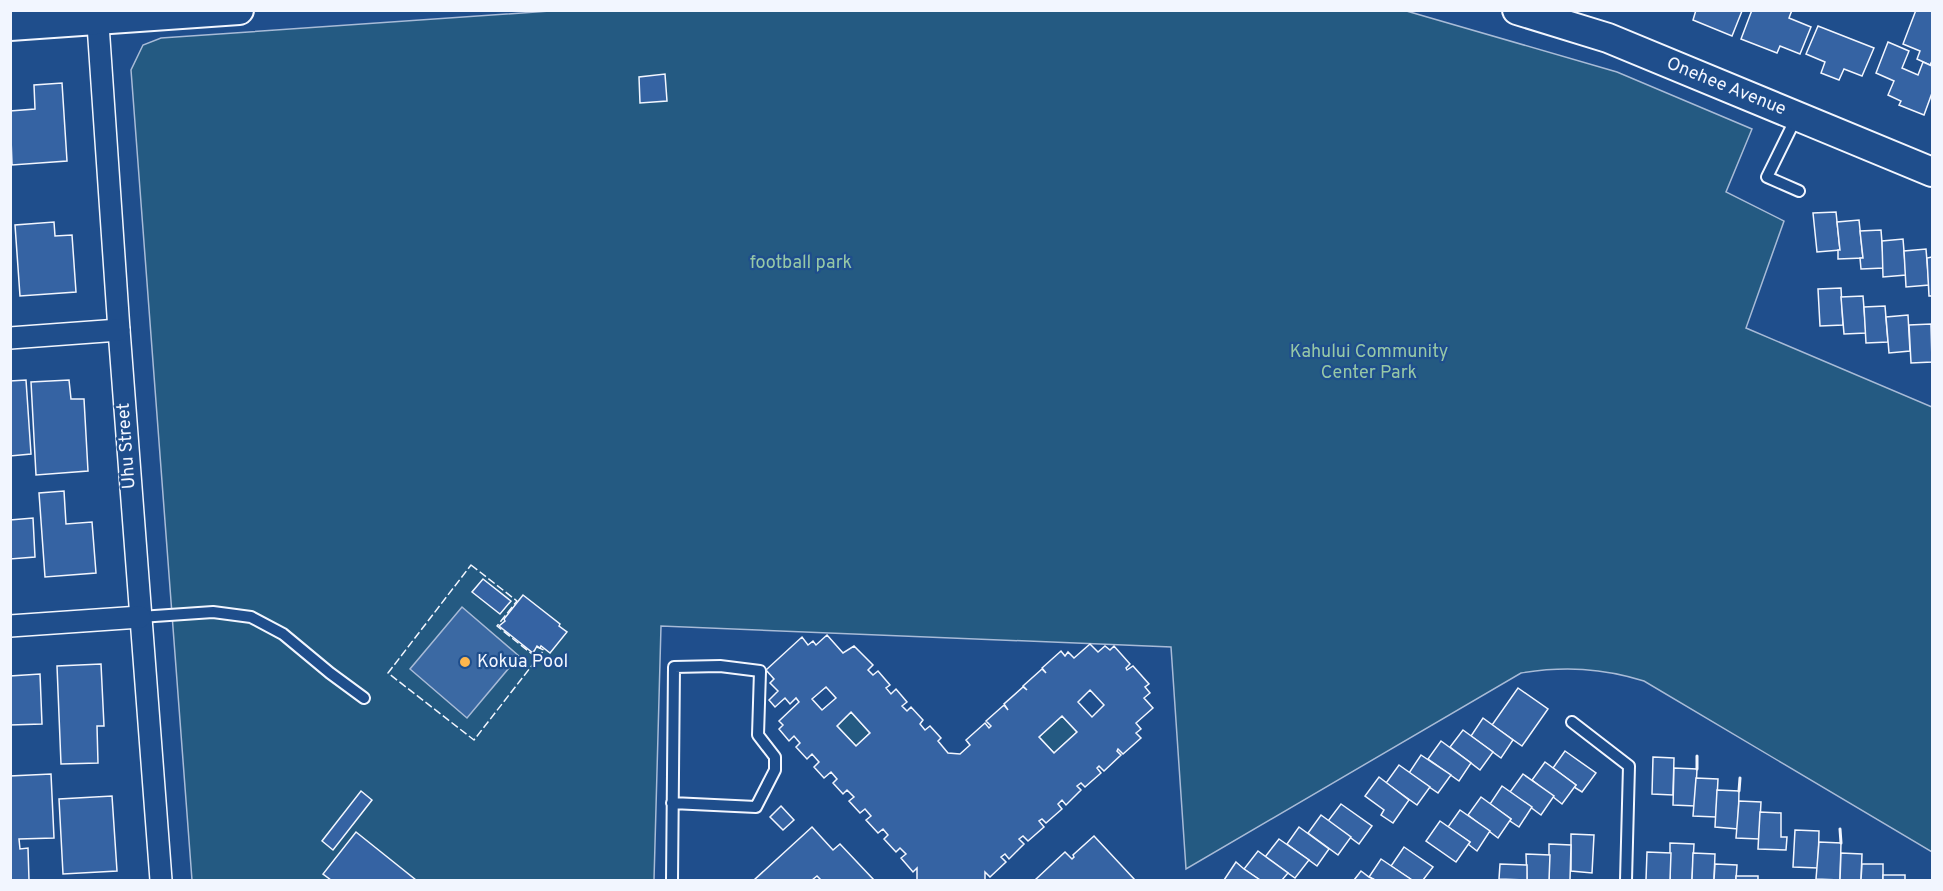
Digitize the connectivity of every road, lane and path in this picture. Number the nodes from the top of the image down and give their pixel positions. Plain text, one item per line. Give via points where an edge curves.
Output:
1 (238, 10) edge
2 (1517, 10) edge
3 (98, 15) edge
4 (10, 26) edge
5 (1797, 116) junction
6 (1932, 172) edge
7 (1799, 192) dead end
8 (119, 330) junction
9 (10, 338) edge
10 (140, 617) junction
11 (10, 626) edge
12 (364, 698) dead end
13 (1572, 722) dead end
14 (672, 803) junction
15 (161, 880) edge
16 (672, 880) edge
17 (1626, 880) edge

1 - 3 street
2 - 5 street, Onehee Avenue via 1608,38
3 - 4 street
3 - 8 street, Uhu Street
5 - 6 street, Onehee Avenue
5 - 7 lane via 1767,177
8 - 9 street
8 - 10 street, Uhu Street
10 - 11 street
10 - 12 lane via 213,612 251,617 283,634
10 - 15 street, Uhu Street
13 - 17 lane via 1629,766
14 - 14 lane via 674,667 720,666 760,671 758,735 775,757 775,770 756,807
14 - 16 lane

